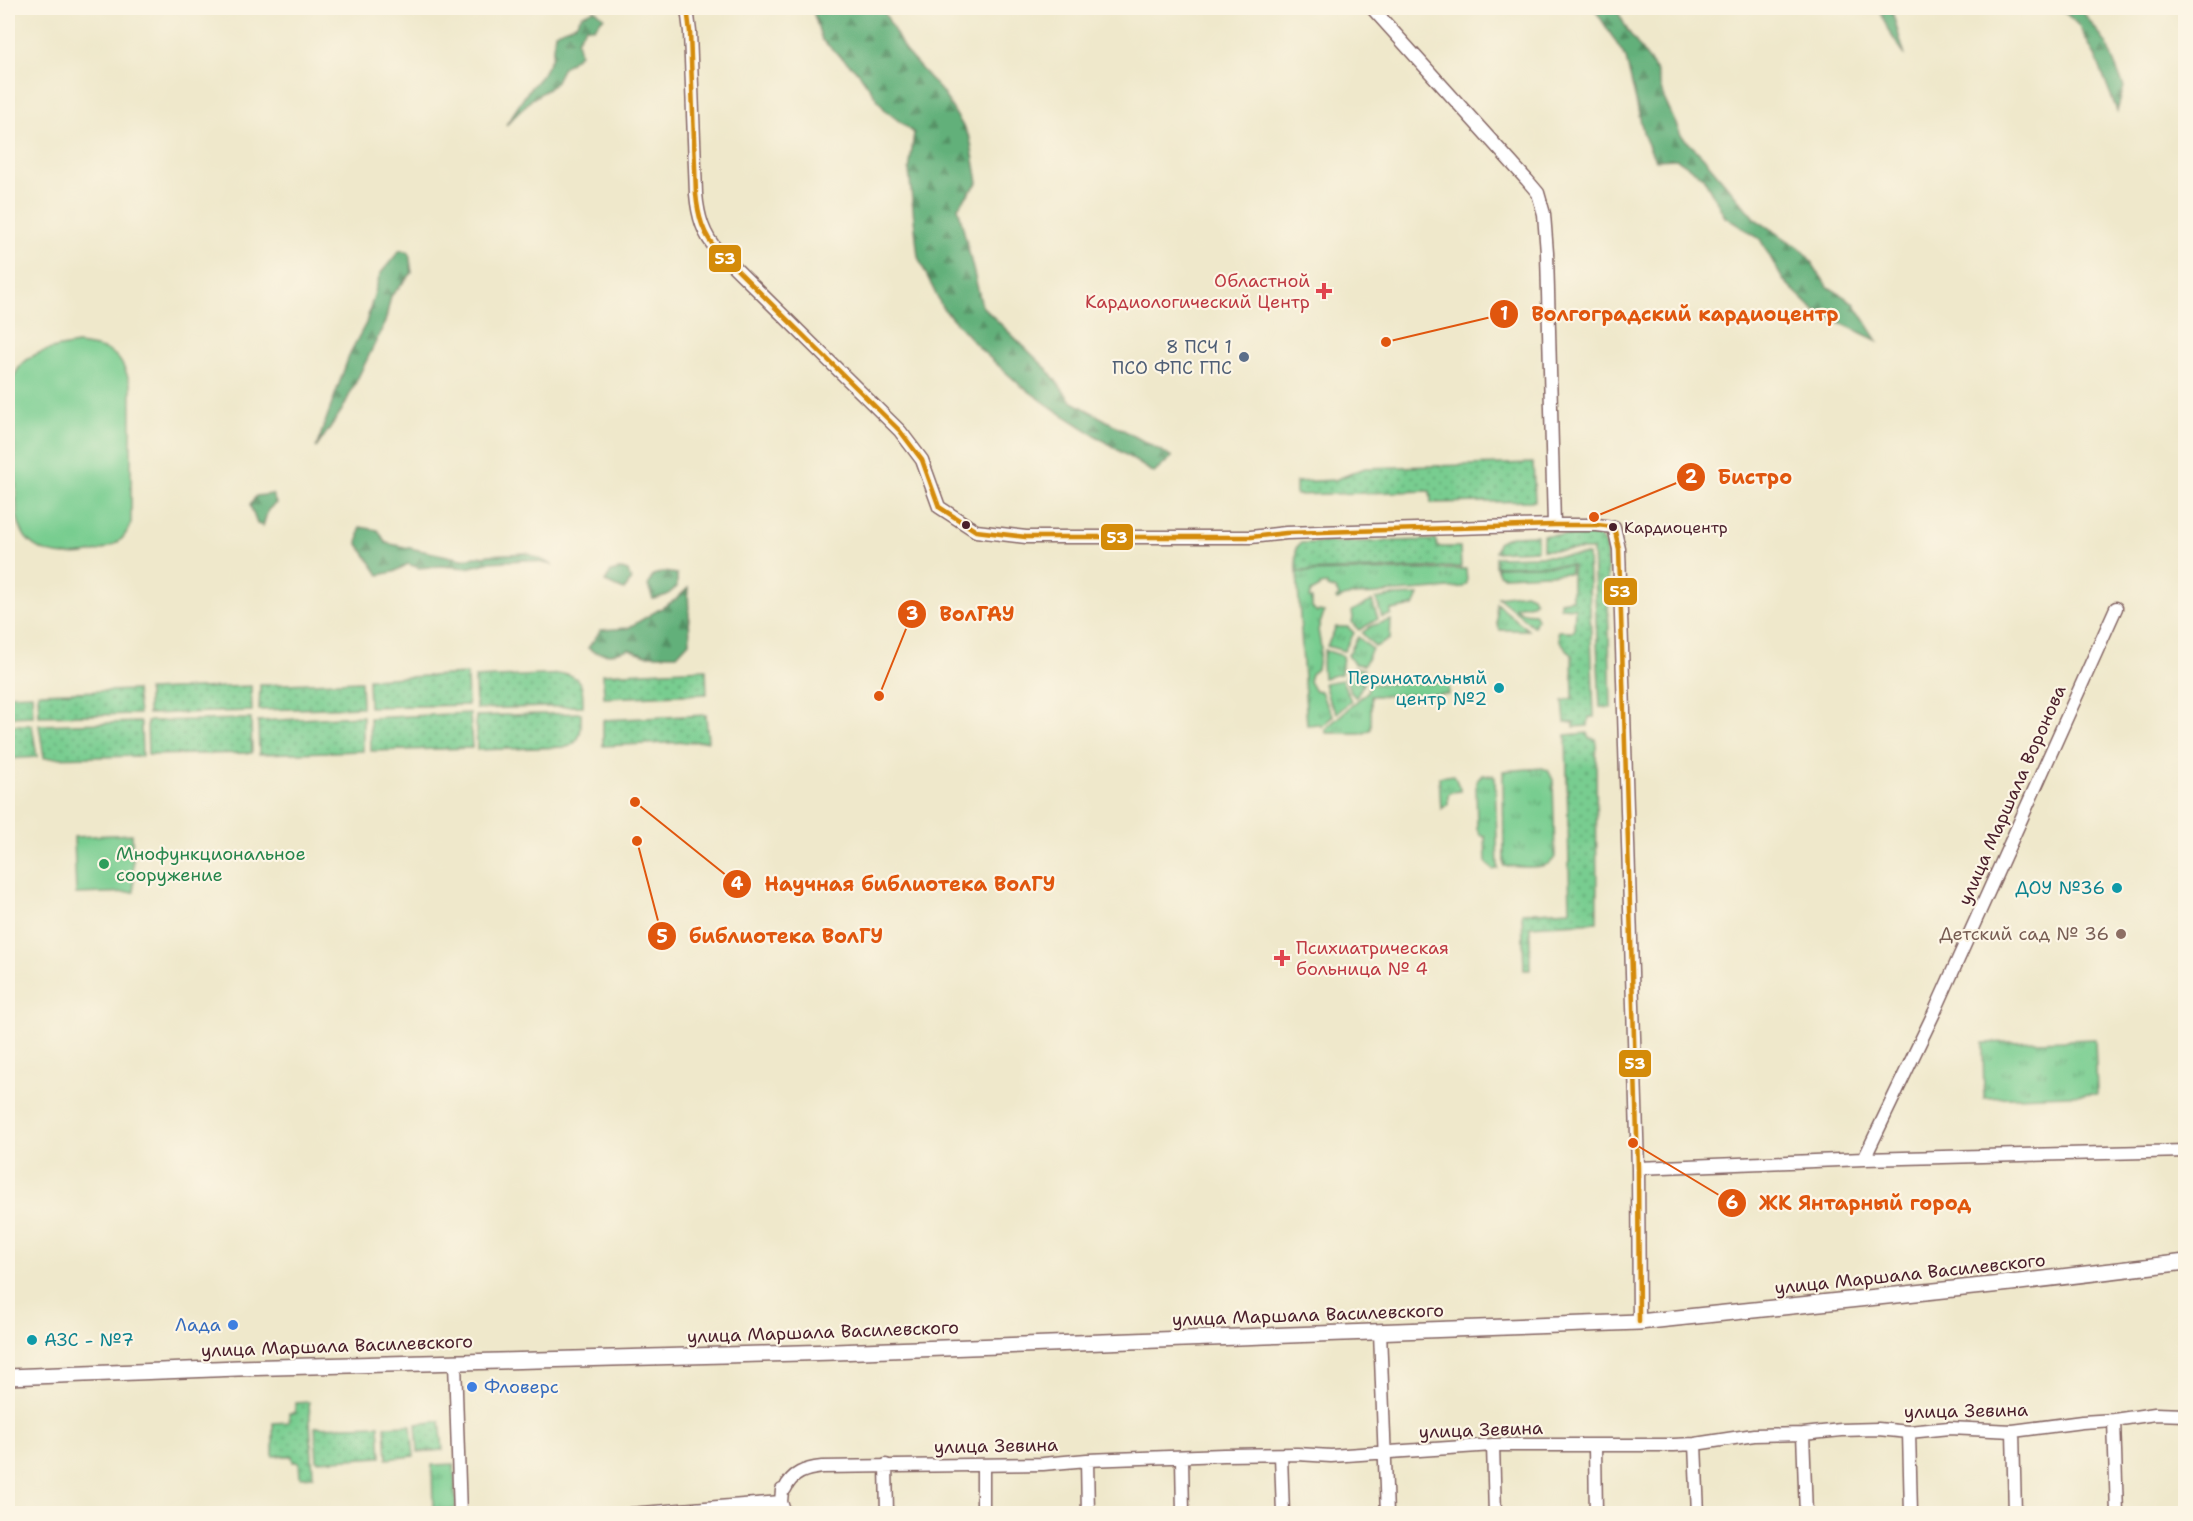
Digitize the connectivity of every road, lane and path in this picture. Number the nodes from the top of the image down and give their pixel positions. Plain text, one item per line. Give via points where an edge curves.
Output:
1 (687, 8) edge
2 (1372, 8) edge
3 (1554, 525) junction
4 (2116, 608) dead end
5 (2186, 1151) edge
6 (1864, 1160) junction
7 (1638, 1168) junction
8 (2186, 1262) edge
9 (1639, 1322) junction
10 (1380, 1332) junction
11 (455, 1362) junction
12 (8, 1377) edge
13 (2186, 1415) edge
14 (2114, 1420) junction
15 (2013, 1431) junction
16 (1909, 1432) junction
17 (1803, 1434) junction
18 (1695, 1444) junction
19 (1493, 1445) junction
20 (1595, 1446) junction
21 (1386, 1452) junction
22 (1281, 1455) junction
23 (1182, 1458) junction
24 (1087, 1460) junction
25 (886, 1465) junction
26 (983, 1466) junction
27 (783, 1508) edge
28 (686, 1512) edge
29 (460, 1514) edge
30 (630, 1514) edge
31 (887, 1514) edge
32 (983, 1514) edge
33 (1088, 1514) edge
34 (1183, 1514) edge
35 (1282, 1514) edge
36 (1388, 1514) edge
37 (1495, 1514) edge
38 (1596, 1514) edge
39 (1698, 1514) edge
40 (1806, 1514) edge
41 (1911, 1514) edge
42 (2015, 1514) edge
43 (2117, 1514) edge

1 - 3 street via 696,194 707,237 900,431 922,460 936,501 955,519 976,531 1026,537 1251,537
2 - 3 street via 1527,180 1542,204 1547,253
3 - 7 street via 1614,527 1618,541
4 - 6 street, улица Маршала Воронова
5 - 6 street
6 - 7 street
7 - 9 street
8 - 9 main road, улица Маршала Василевского
9 - 10 main road, улица Маршала Василевского
10 - 11 main road, улица Маршала Василевского
10 - 21 street
11 - 12 main road, улица Маршала Василевского
11 - 29 street
13 - 14 street, улица Зевина via 2156,1414
14 - 15 street, улица Зевина
14 - 43 street
15 - 16 street, улица Зевина via 1949,1428
15 - 42 street
16 - 17 street, улица Зевина via 1851,1430
16 - 41 street
17 - 18 street, улица Зевина via 1754,1435
17 - 40 street
18 - 20 street, улица Зевина
18 - 39 street
19 - 20 street, улица Зевина
19 - 21 street, улица Зевина
19 - 37 street
20 - 38 street
21 - 22 street, улица Зевина
21 - 36 street
22 - 23 street, улица Зевина
22 - 35 street
23 - 24 street, улица Зевина
23 - 34 street
24 - 26 street, улица Зевина
24 - 33 street
25 - 26 street, улица Зевина
25 - 27 street, улица Зевина via 811,1468 794,1475 782,1490
25 - 31 street
26 - 32 street
27 - 28 street
28 - 30 street

